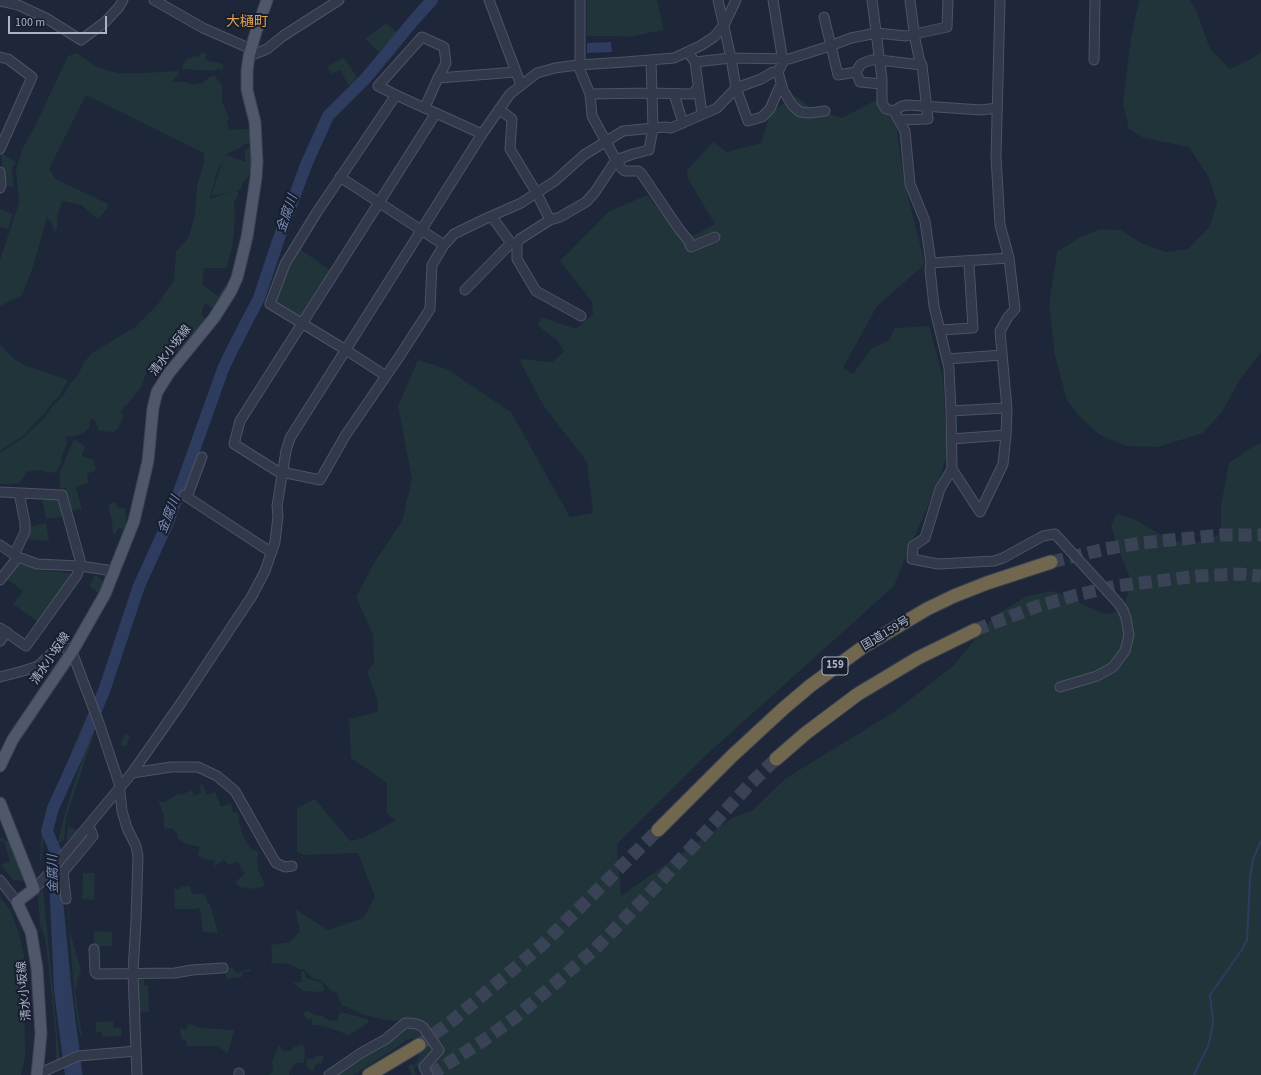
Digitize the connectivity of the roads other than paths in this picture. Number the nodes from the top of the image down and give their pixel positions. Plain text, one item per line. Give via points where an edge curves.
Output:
1 (123, 0) edge
2 (154, 0) edge
3 (267, 0) edge
4 (339, 0) edge
5 (488, 0) edge
6 (580, 0) edge
7 (718, 0) edge
8 (736, 0) edge
9 (773, 0) edge
10 (872, 0) edge
11 (910, 0) edge
12 (948, 0) edge
13 (1000, 0) edge
14 (1095, 0) edge
15 (0, 1) edge
16 (824, 17) dead end
17 (724, 26) junction
18 (876, 33) junction
19 (915, 34) junction
20 (830, 46) junction
21 (250, 52) junction
22 (688, 52) junction
23 (0, 58) edge
24 (731, 58) junction
25 (782, 59) junction
26 (651, 60) junction
27 (879, 60) junction
28 (1094, 60) dead end
29 (695, 62) junction
30 (581, 65) junction
31 (922, 65) junction
32 (516, 72) junction
33 (778, 72) junction
34 (856, 72) junction
35 (438, 78) junction
36 (882, 84) junction
37 (521, 85) junction
38 (782, 85) junction
39 (698, 88) junction
40 (736, 88) junction
41 (651, 93) junction
42 (590, 94) junction
43 (674, 94) junction
44 (396, 95) junction
45 (926, 106) junction
46 (425, 107) junction
47 (997, 108) junction
48 (499, 109) junction
49 (825, 111) dead end
50 (894, 111) junction
51 (436, 113) junction
52 (702, 114) junction
53 (899, 120) junction
54 (683, 123) junction
55 (653, 128) junction
56 (482, 134) junction
57 (606, 142) junction
58 (0, 148) edge
59 (616, 160) junction
60 (0, 172) edge
61 (340, 177) junction
62 (0, 188) edge
63 (536, 192) junction
64 (380, 202) junction
65 (492, 217) junction
66 (550, 220) junction
67 (421, 230) junction
68 (715, 237) dead end
69 (514, 243) junction
70 (444, 245) junction
71 (1009, 258) junction
72 (967, 261) junction
73 (931, 263) junction
74 (465, 290) dead end
75 (581, 316) dead end
76 (302, 324) junction
77 (940, 330) junction
78 (346, 350) junction
79 (1002, 355) junction
80 (947, 359) junction
81 (386, 376) junction
82 (1007, 409) junction
83 (951, 411) junction
84 (1006, 435) junction
85 (951, 439) junction
86 (202, 457) dead end
87 (952, 469) junction
88 (282, 473) junction
89 (0, 492) edge
90 (19, 493) junction
91 (0, 545) edge
92 (272, 552) junction
93 (16, 556) junction
94 (1051, 562) tunnel mouth
95 (80, 566) junction
96 (114, 571) junction
97 (0, 580) edge
98 (3, 630) edge
99 (975, 630) tunnel mouth
100 (0, 641) edge
101 (72, 652) junction
102 (0, 677) edge
103 (1060, 687) dead end
104 (776, 759) tunnel mouth
105 (0, 766) edge
106 (132, 773) junction
107 (120, 789) junction
108 (0, 803) edge
109 (87, 827) junction
110 (658, 830) tunnel mouth
111 (292, 866) dead end
112 (0, 880) edge
113 (34, 889) junction
114 (66, 899) dead end
115 (17, 902) junction
116 (94, 949) dead end
117 (223, 968) dead end
118 (133, 973) junction
119 (419, 1045) tunnel mouth
120 (136, 1051) junction
121 (397, 1058) junction
122 (37, 1075) edge
123 (137, 1075) edge
124 (329, 1075) edge
125 (364, 1075) edge
126 (369, 1075) edge
127 (428, 1075) edge

1 - 15 street via 105,22 81,40 46,18 18,5
2 - 21 street
3 - 21 main road, 清水小坂線
4 - 21 street via 267,49
5 - 32 street
6 - 30 street
7 - 17 street
8 - 17 street
9 - 25 street
10 - 18 street
11 - 19 street
12 - 19 street via 947,27
13 - 47 street
14 - 28 street
16 - 20 street
17 - 22 street via 714,37
17 - 24 street
18 - 19 street via 906,36
18 - 20 street via 850,38
18 - 27 street
19 - 31 street
20 - 25 street
20 - 34 street via 838,75
21 - 96 main road, 清水小坂線 via 247,90 255,122 257,162 242,259 234,285 214,318 169,373 157,392 152,408 148,461 134,521
22 - 26 street via 674,58
22 - 29 street
23 - 58 street via 8,58 32,77
24 - 25 street
24 - 29 street
24 - 40 street
25 - 33 street
26 - 30 street
26 - 41 street
27 - 31 street
27 - 34 street via 861,64
27 - 36 street
29 - 39 street
30 - 37 street via 545,70
30 - 42 street via 580,70
31 - 45 street
32 - 35 street
32 - 37 street
33 - 38 street
33 - 40 street
34 - 36 street via 860,82
35 - 44 street via 446,63 444,47 422,37 378,86
35 - 46 street
36 - 50 street via 882,103 886,109
37 - 48 street via 510,94
38 - 40 street via 770,109 762,117 748,122
38 - 49 street via 792,105 800,112
39 - 43 street via 692,94
39 - 52 street
40 - 52 street via 717,108
41 - 42 street
41 - 43 street
41 - 55 street
42 - 57 street via 592,116
43 - 54 street
44 - 46 street
44 - 61 street
45 - 47 street via 981,110
45 - 50 street via 902,106
45 - 53 street via 928,118
46 - 51 street
47 - 71 street via 996,157 1000,225
48 - 56 street
48 - 63 street via 512,119 510,149
50 - 53 street
51 - 56 street
51 - 64 street
52 - 54 street
53 - 73 street via 904,131 910,184 925,221
54 - 55 street via 671,128
55 - 57 street via 623,131
55 - 59 street via 649,150
56 - 67 street
57 - 59 street
57 - 63 street via 584,155 555,181
59 - 66 street via 586,202
59 - 68 street via 622,169 641,173 691,247
60 - 62 street
61 - 64 street
61 - 76 street via 298,241 270,304
63 - 65 street via 522,203
63 - 66 street
64 - 67 street
64 - 76 street
65 - 69 street
65 - 70 street via 454,234
66 - 69 street
67 - 70 street
67 - 78 street
69 - 74 street
69 - 75 street via 517,259 536,291
70 - 81 street via 432,265 430,309
71 - 72 street
71 - 79 street via 1015,309 1000,331
72 - 73 street
72 - 77 street via 973,328
73 - 77 street via 934,306
76 - 78 street
76 - 88 street via 240,421 234,444
77 - 80 street
78 - 81 street
78 - 88 street via 290,438
79 - 80 street
79 - 82 street
80 - 83 street
81 - 88 street via 345,436 320,480
82 - 83 street
82 - 84 street
83 - 85 street
84 - 85 street
84 - 87 street via 1003,464 980,512
85 - 87 street
86 - 92 street via 185,496
87 - 103 street via 940,489 925,538 913,546 912,559 938,564 994,561 1043,536 1055,534 1123,610 1129,636 1125,651 1114,667 1097,676
88 - 92 street via 276,538
89 - 90 street
90 - 93 street via 25,532
90 - 95 street via 62,495
91 - 93 street
92 - 106 street via 252,596
93 - 95 street via 37,564
93 - 97 street
94 - 110 highway, 国道159号 / 159 via 954,596 863,647 784,708
95 - 96 street
95 - 98 street via 77,575 26,646
96 - 101 main road, 清水小坂線 via 105,594
98 - 100 street
99 - 104 highway via 918,658 858,694
101 - 102 street via 68,648 58,647 38,666
101 - 105 main road, 清水小坂線 via 13,739
101 - 107 street via 99,723
106 - 107 street
106 - 111 street via 198,766 217,776 235,791 276,863 285,867
107 - 109 street
107 - 118 street via 122,811 138,856
108 - 113 main road
109 - 113 street
109 - 114 street via 93,836 64,872
112 - 115 street
113 - 115 main road
115 - 122 main road, 清水小坂線 via 31,932 37,968 41,1034
116 - 118 street via 97,974
117 - 118 street via 175,973
118 - 120 street
119 - 121 highway
120 - 122 street via 78,1056
120 - 123 street
121 - 125 highway
121 - 126 highway
124 - 127 street via 408,1023 423,1027 439,1050 424,1067

